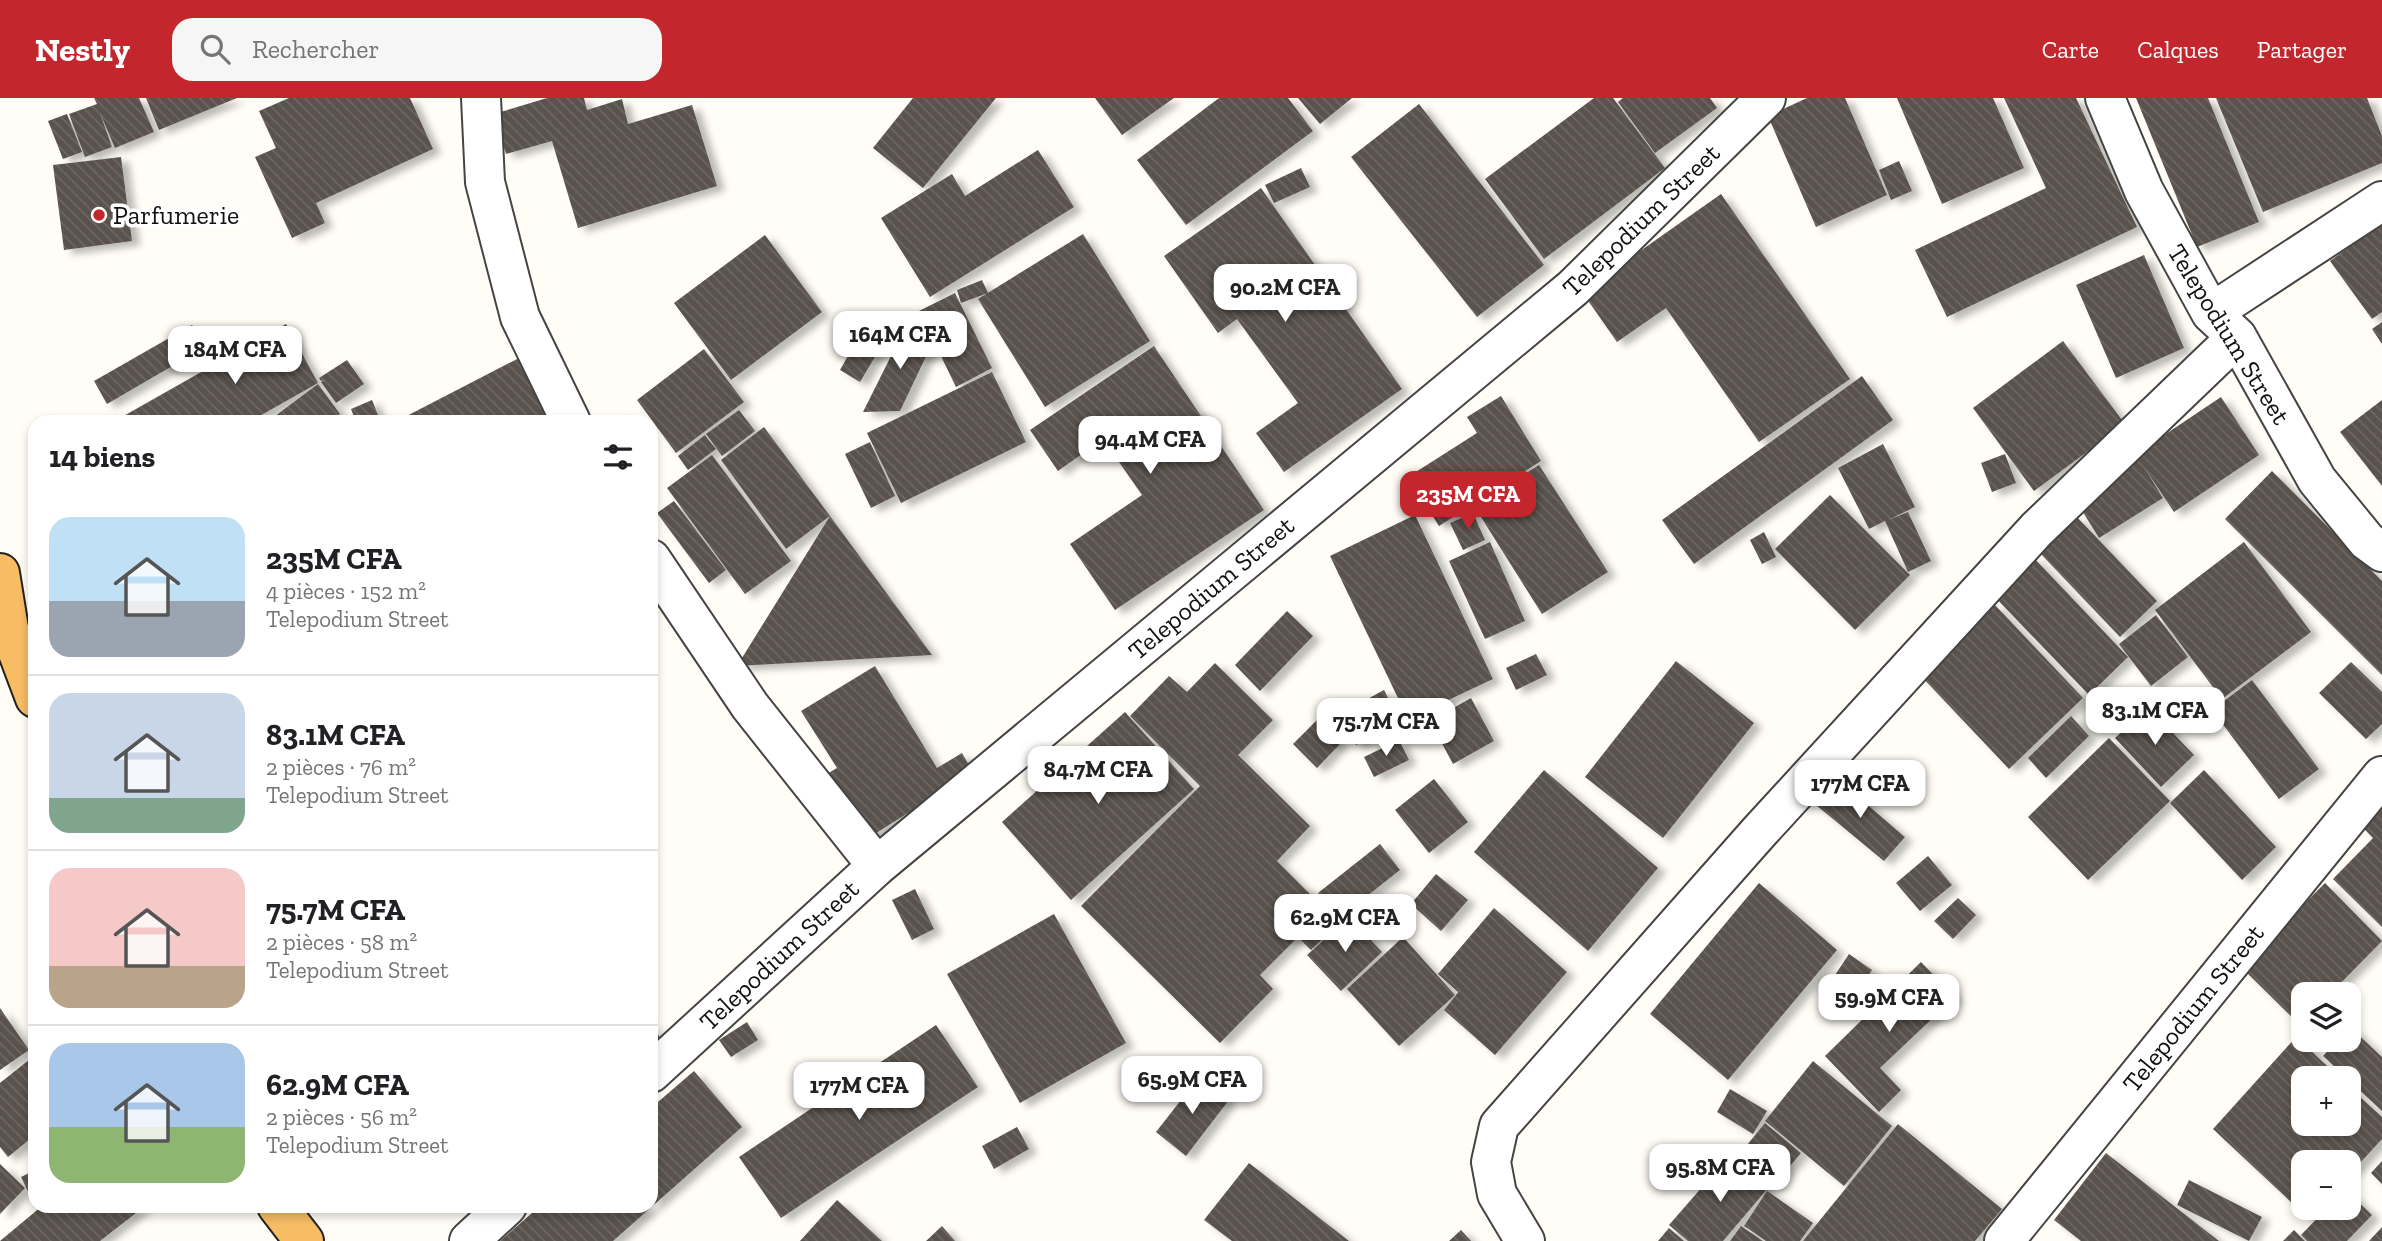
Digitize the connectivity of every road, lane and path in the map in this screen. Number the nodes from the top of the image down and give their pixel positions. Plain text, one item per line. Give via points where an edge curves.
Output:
1 (481, 98) edge
2 (1766, 98) edge
3 (2105, 98) edge
4 (2382, 201) edge
5 (2224, 325) junction
6 (567, 415) edge
7 (2382, 552) edge
8 (658, 569) edge
9 (0, 573) edge
10 (4, 626) edge
11 (28, 682) edge
12 (2382, 776) edge
13 (877, 866) junction
14 (658, 1067) edge
15 (282, 1213) edge
16 (499, 1213) edge
17 (304, 1241) edge
18 (469, 1241) edge
19 (1525, 1241) edge
20 (2004, 1241) edge

1 - 6 street via 485,182 520,317
2 - 13 street, Telepodium Street via 1573,288
3 - 5 street, Telepodium Street via 2144,191
4 - 5 street
5 - 7 street, Telepodium Street via 2317,480 2367,541
5 - 19 street via 1759,832 1499,1126 1491,1162 1496,1194
8 - 13 street via 750,706
9 - 10 highway
10 - 11 highway
12 - 20 street, Telepodium Street
13 - 14 street, Telepodium Street
15 - 17 highway
16 - 18 street

